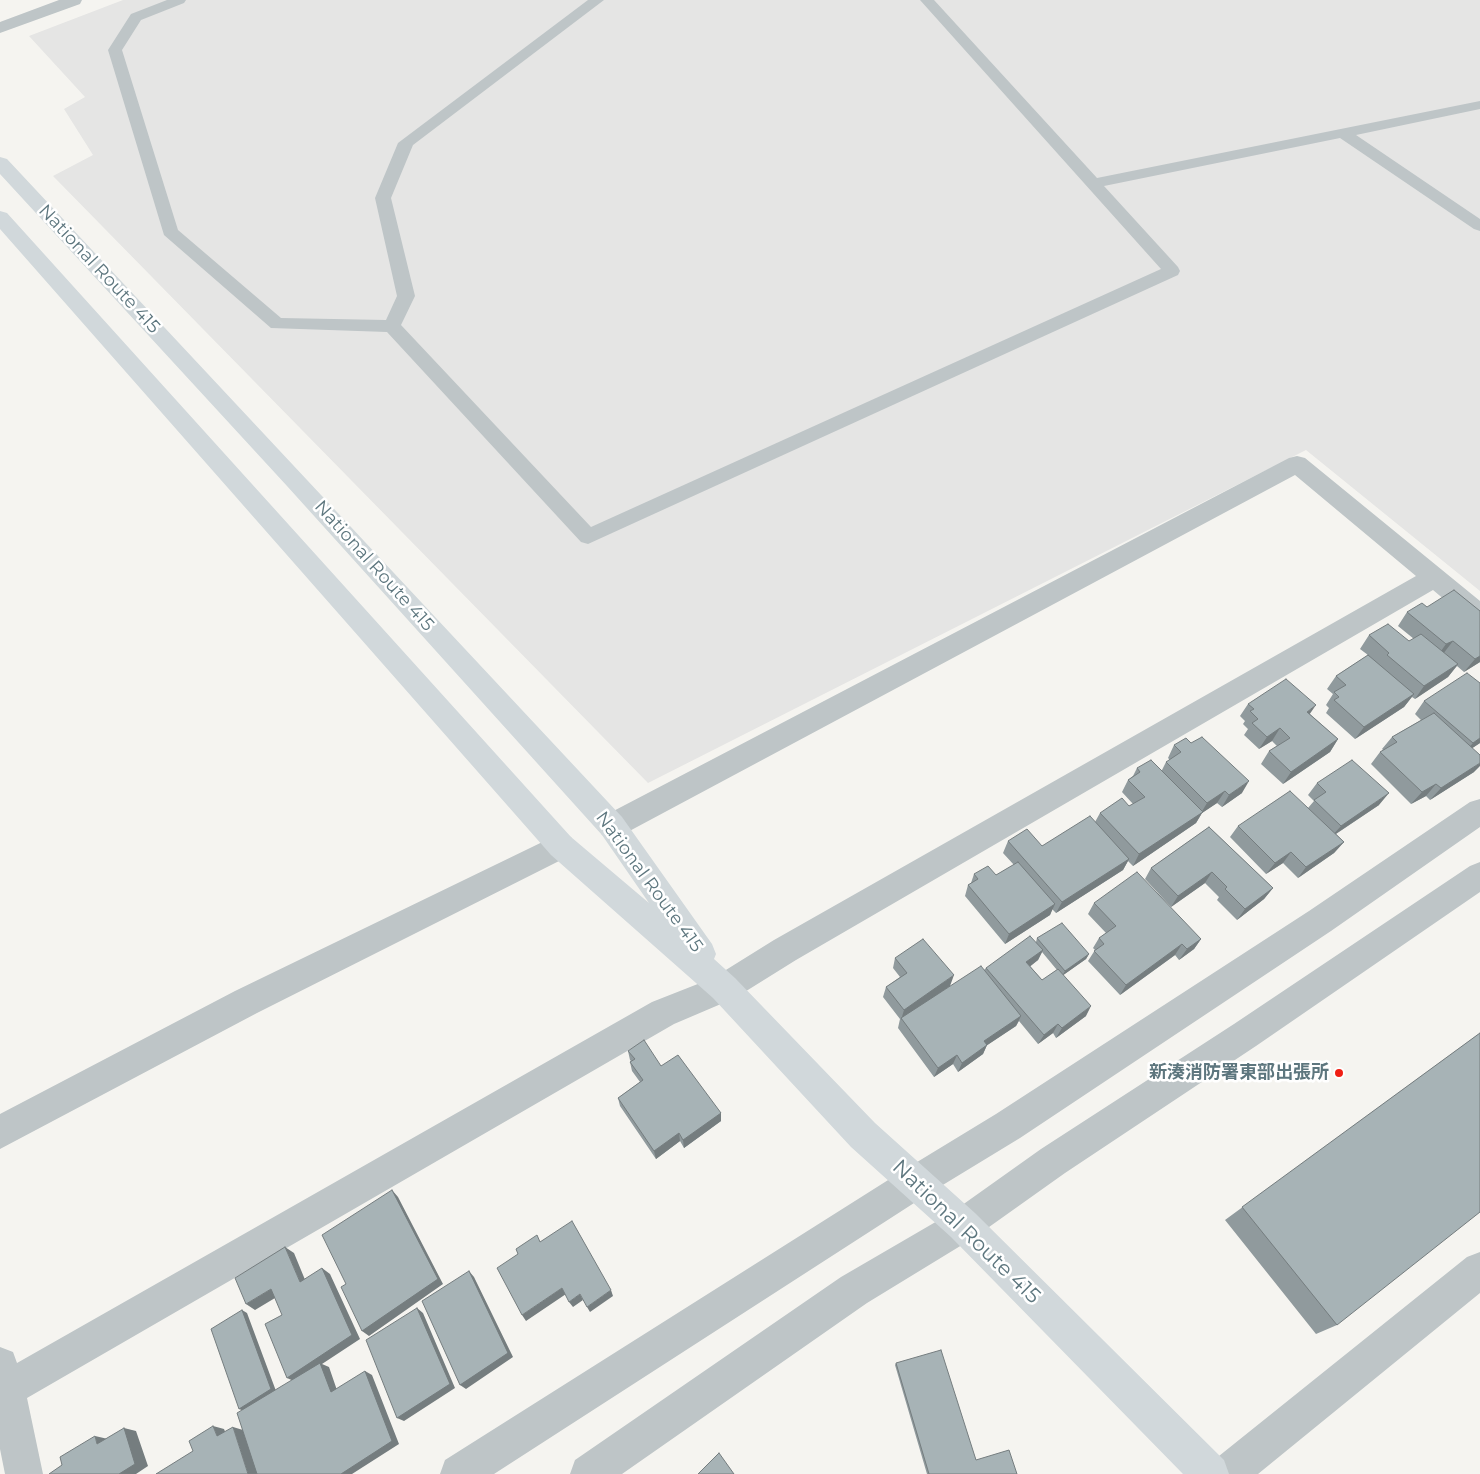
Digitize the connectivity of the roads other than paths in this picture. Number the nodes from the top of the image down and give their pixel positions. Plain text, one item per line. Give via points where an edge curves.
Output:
1 (74, 0) edge
2 (179, 0) edge
3 (597, 0) edge
4 (927, 0) edge
5 (0, 28) edge
6 (1480, 105) edge
7 (1343, 134) junction
8 (0, 162) edge
9 (1092, 184) junction
10 (0, 217) edge
11 (1480, 226) edge
12 (392, 326) junction
13 (1433, 578) junction
14 (1480, 615) edge
15 (1480, 811) edge
16 (612, 826) junction
17 (561, 846) junction
18 (1480, 875) edge
19 (724, 988) junction
20 (0, 1132) edge
21 (916, 1182) junction
22 (963, 1225) junction
23 (1480, 1270) edge
24 (4, 1377) edge
25 (24, 1474) edge
26 (459, 1474) edge
27 (589, 1474) edge
28 (1210, 1474) edge
29 (1228, 1474) edge

1 - 5 street
2 - 12 lane via 136,17 115,50 170,232 277,324
3 - 12 lane via 406,143 383,198 406,296
4 - 9 lane
6 - 7 lane
7 - 9 lane
7 - 11 lane
8 - 16 highway, National Route 415
9 - 12 lane via 1172,271 588,536
10 - 17 highway, National Route 415
13 - 14 street
13 - 16 street via 1297,464
13 - 19 street via 802,940
15 - 21 street via 1320,921 1016,1121
16 - 19 highway, National Route 415
17 - 19 highway, National Route 415
17 - 20 street via 246,1002
18 - 22 street via 1053,1161
19 - 21 highway, National Route 415 via 863,1135
19 - 24 street via 663,1013
21 - 22 highway, National Route 415
21 - 26 street
22 - 27 street via 854,1290
22 - 28 highway, National Route 415
23 - 29 street
24 - 25 street

